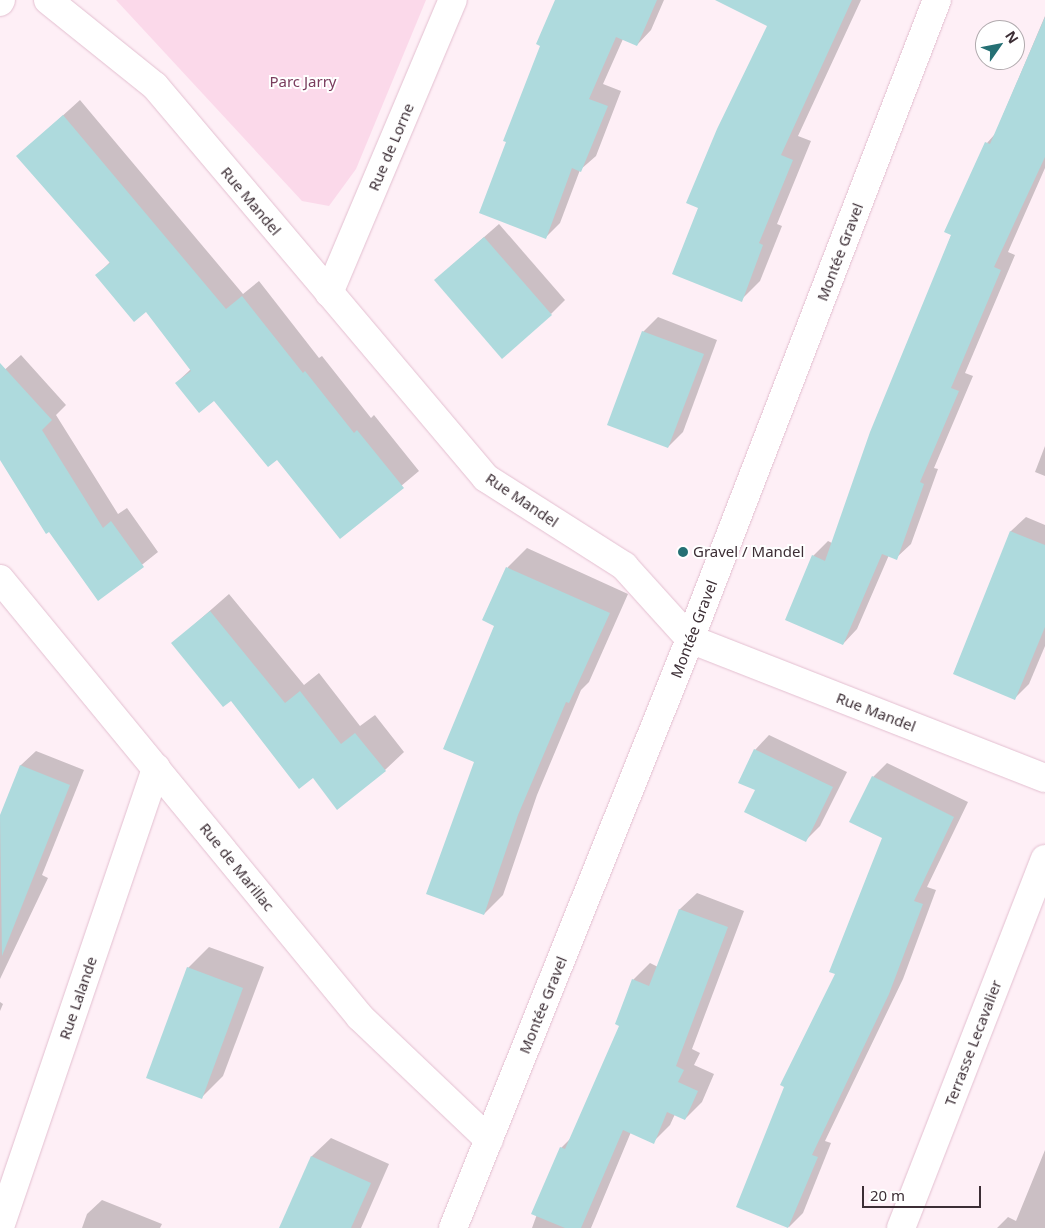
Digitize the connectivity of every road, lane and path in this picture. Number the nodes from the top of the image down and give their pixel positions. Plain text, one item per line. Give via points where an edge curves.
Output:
1 (48, 0) edge
2 (453, 0) edge
3 (937, 0) edge
4 (329, 293) junction
5 (0, 579) edge
6 (690, 639) junction
7 (156, 768) junction
8 (1045, 778) edge
9 (1045, 859) edge
10 (489, 1140) junction
11 (0, 1227) edge
12 (453, 1228) edge
13 (902, 1228) edge

1 - 4 street, Rue Mandel via 155,86
2 - 4 street, Rue de Lorne
3 - 6 street, Montée Gravel
4 - 6 street, Rue Mandel via 486,478 624,566
5 - 7 street, Rue de Marillac
6 - 8 street, Rue Mandel
6 - 10 street, Montée Gravel
7 - 10 street, Rue de Marillac via 360,1017
7 - 11 street, Rue Lalande
9 - 13 street, Terrasse Lecavalier
10 - 12 street, Montée Gravel

